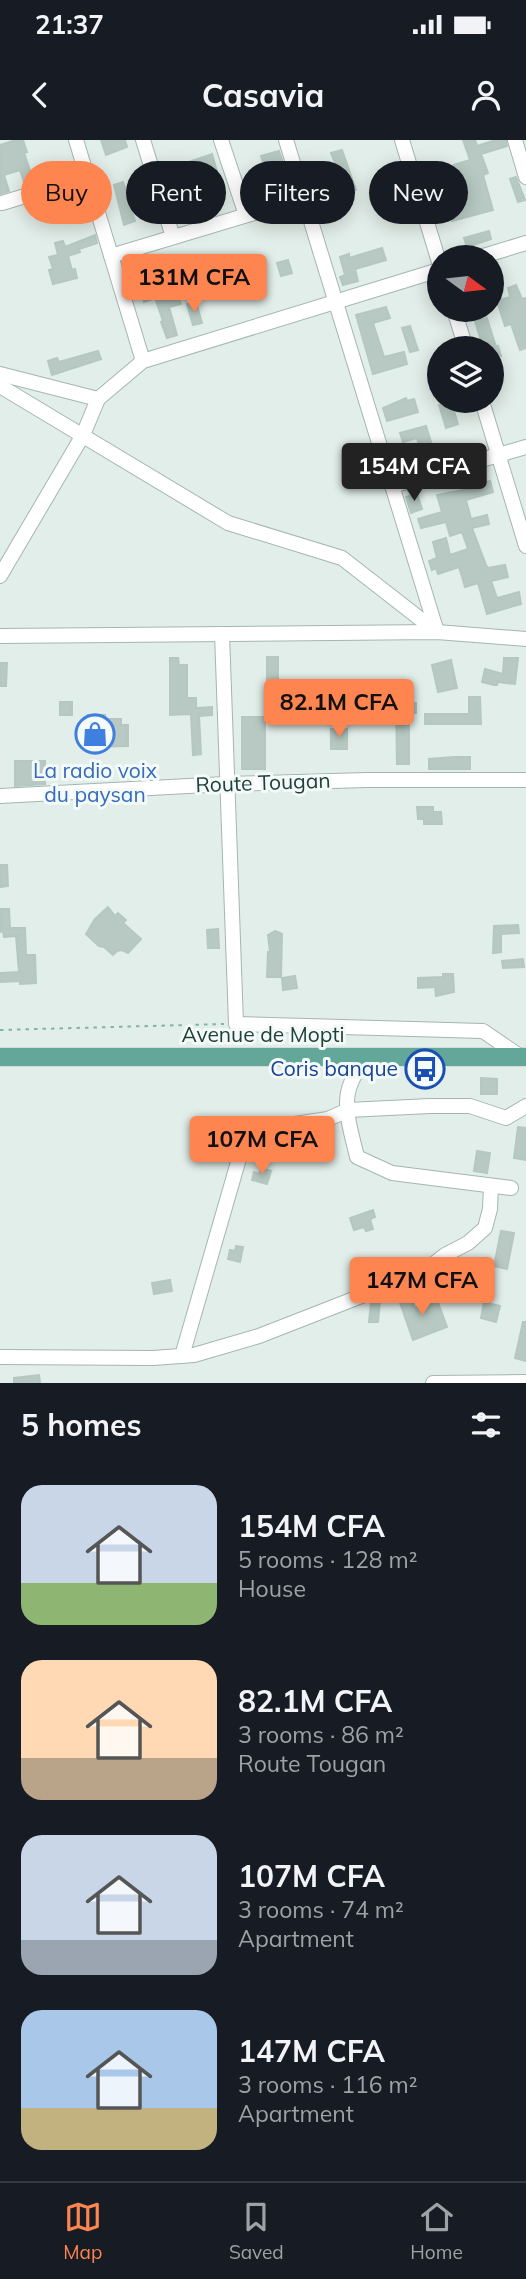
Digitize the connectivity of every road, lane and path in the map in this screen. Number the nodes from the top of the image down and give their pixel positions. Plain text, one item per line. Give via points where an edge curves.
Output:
1 (76, 140) edge
2 (143, 140) edge
3 (221, 140) edge
4 (286, 140) edge
5 (402, 140) edge
6 (515, 140) edge
7 (82, 161) edge
8 (293, 161) edge
9 (526, 177) edge
10 (21, 197) edge
11 (240, 197) edge
12 (2, 203) dead end
13 (240, 217) edge
14 (101, 224) edge
15 (312, 224) edge
16 (173, 237) junction
17 (526, 243) edge
18 (434, 245) edge
19 (504, 250) edge
20 (111, 256) junction
21 (427, 274) edge
22 (336, 302) junction
23 (143, 361) junction
24 (0, 374) edge
25 (0, 386) edge
26 (98, 399) junction
27 (485, 413) edge
28 (83, 435) junction
29 (526, 447) edge
30 (498, 456) junction
31 (392, 486) junction
32 (526, 546) edge
33 (0, 576) edge
34 (437, 632) junction
35 (222, 634) junction
36 (0, 636) edge
37 (526, 639) edge
38 (526, 780) edge
39 (226, 784) junction
40 (0, 796) edge
41 (236, 1024) junction
42 (0, 1030) edge
43 (524, 1055) edge
44 (0, 1057) edge
45 (366, 1058) junction
46 (526, 1106) edge
47 (348, 1110) junction
48 (491, 1186) junction
49 (511, 1188) dead end
50 (181, 1356) junction
51 (0, 1357) edge
52 (526, 1382) edge
53 (433, 1383) edge

1 - 7 street
2 - 16 street
3 - 11 street
4 - 8 street
5 - 18 street
6 - 9 street
10 - 12 street
13 - 16 street
14 - 20 street
15 - 22 street
16 - 20 street
17 - 19 street
20 - 23 street
21 - 22 street
22 - 23 street
22 - 31 street
23 - 26 street
24 - 26 street
25 - 28 street
26 - 28 street
27 - 30 street
28 - 33 street
28 - 34 street via 228,523 342,558
29 - 30 street
30 - 31 street
30 - 32 street
31 - 34 street
34 - 35 street
34 - 37 street
35 - 36 street
35 - 39 street
38 - 39 street, Route Tougan
39 - 40 street, Route Tougan
39 - 41 street
41 - 42 path
41 - 43 street via 483,1031
43 - 45 main road, Avenue de Mopti
44 - 45 main road, Avenue de Mopti
45 - 47 street via 351,1082
46 - 47 street via 506,1118 470,1106
47 - 48 street via 357,1157 392,1173
47 - 50 street via 328,1119 247,1131
48 - 49 street
48 - 50 street via 485,1228 410,1282 364,1294 259,1336
50 - 51 street
52 - 53 street

